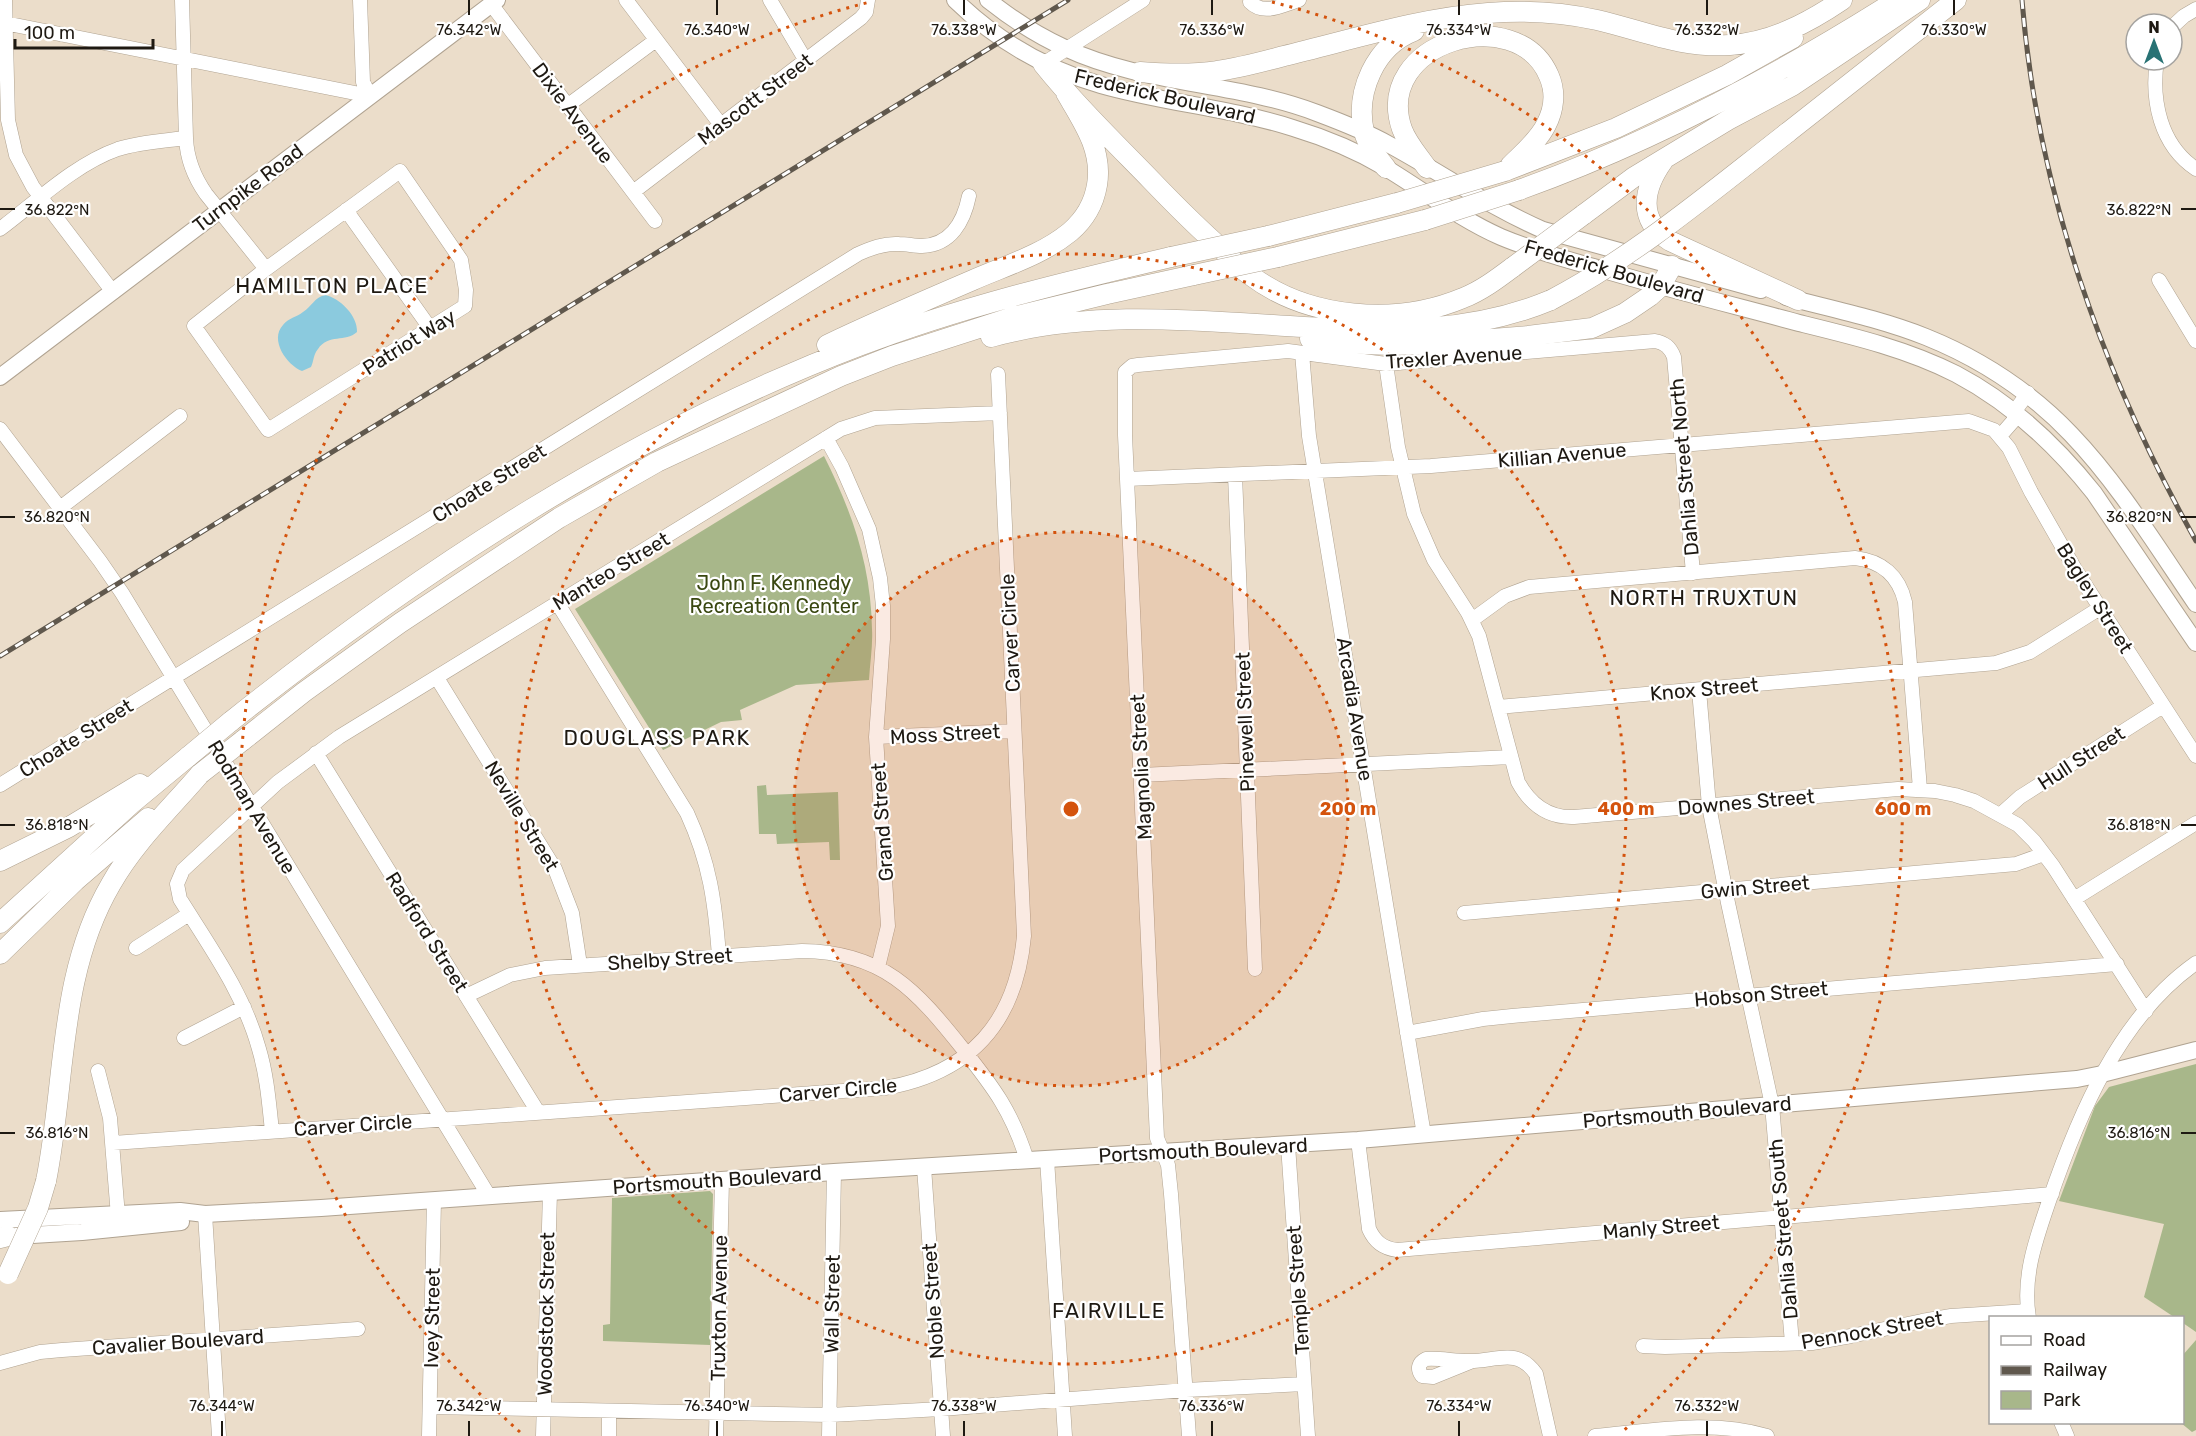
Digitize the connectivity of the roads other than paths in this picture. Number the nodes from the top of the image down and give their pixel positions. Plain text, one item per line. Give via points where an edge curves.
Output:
1 (5, 0) edge
2 (182, 0) edge
3 (360, 0) edge
4 (626, 0) edge
5 (770, 0) edge
6 (868, 0) edge
7 (955, 0) edge
8 (988, 0) edge
9 (1143, 0) edge
10 (1299, 0) edge
11 (1842, 0) edge
12 (1856, 0) edge
13 (1897, 0) edge
14 (1920, 0) edge
15 (1956, 0) edge
16 (494, 2) edge
17 (1250, 2) dead end
18 (1454, 17) junction
19 (3, 23) edge
20 (656, 40) junction
21 (1065, 49) junction
22 (184, 58) junction
23 (806, 61) junction
24 (1043, 64) junction
25 (1140, 72) junction
26 (2156, 72) edge
27 (1066, 93) junction
28 (370, 96) junction
29 (567, 106) junction
30 (4, 120) edge
31 (721, 125) junction
32 (1364, 132) junction
33 (186, 138) junction
34 (1667, 156) junction
35 (1386, 168) junction
36 (1427, 168) junction
37 (2196, 169) edge
38 (1505, 171) junction
39 (633, 192) junction
40 (969, 196) dead end
41 (41, 197) junction
42 (220, 210) junction
43 (346, 210) junction
44 (655, 220) dead end
45 (0, 229) edge
46 (1672, 266) junction
47 (266, 269) junction
48 (2159, 280) dead end
49 (1660, 287) junction
50 (112, 292) junction
51 (1798, 300) junction
52 (1222, 322) junction
53 (430, 328) junction
54 (2196, 341) edge
55 (1302, 353) junction
56 (1674, 362) joint
57 (1386, 363) junction
58 (998, 374) dead end
59 (840, 376) junction
60 (0, 377) edge
61 (1124, 380) joint
62 (2028, 393) junction
63 (2014, 412) junction
64 (1000, 413) junction
65 (180, 416) dead end
66 (0, 429) edge
67 (672, 429) junction
68 (1997, 433) junction
69 (826, 438) junction
70 (1681, 445) junction
71 (1403, 468) junction
72 (1315, 472) junction
73 (1235, 475) junction
74 (1127, 479) junction
75 (60, 508) junction
76 (1693, 573) junction
77 (558, 604) junction
78 (2196, 604) edge
79 (2100, 608) junction
80 (1472, 620) junction
81 (2196, 643) edge
82 (1911, 670) junction
83 (173, 678) junction
84 (437, 678) junction
85 (1699, 690) junction
86 (2163, 706) junction
87 (1498, 707) junction
88 (1014, 731) junction
89 (876, 737) junction
90 (316, 753) junction
91 (189, 756) junction
92 (2196, 756) edge
93 (1511, 757) junction
94 (1364, 765) junction
95 (1246, 771) junction
96 (200, 774) junction
97 (1141, 775) junction
98 (0, 785) edge
99 (1920, 789) junction
100 (1709, 806) junction
101 (252, 807) junction
102 (2001, 814) junction
103 (2196, 823) edge
104 (2044, 854) junction
105 (0, 861) edge
106 (1725, 890) junction
107 (2074, 899) junction
108 (1464, 913) dead end
109 (189, 914) junction
110 (0, 923) edge
111 (136, 948) dead end
112 (0, 954) edge
113 (720, 956) junction
114 (2196, 963) edge
115 (2116, 964) junction
116 (580, 965) junction
117 (878, 967) junction
118 (1255, 969) dead end
119 (1749, 995) junction
120 (466, 996) junction
121 (244, 1007) junction
122 (2146, 1011) junction
123 (1407, 1033) junction
124 (184, 1038) dead end
125 (2196, 1050) edge
126 (967, 1054) junction
127 (98, 1071) dead end
128 (2102, 1074) junction
129 (1772, 1105) junction
130 (538, 1112) junction
131 (441, 1119) junction
132 (272, 1131) junction
133 (1424, 1135) junction
134 (1359, 1140) junction
135 (113, 1143) junction
136 (1288, 1145) junction
137 (1162, 1152) junction
138 (1047, 1159) junction
139 (1027, 1160) junction
140 (924, 1167) junction
141 (834, 1172) junction
142 (722, 1180) junction
143 (550, 1192) junction
144 (2052, 1194) junction
145 (489, 1196) junction
146 (434, 1200) junction
147 (205, 1214) junction
148 (118, 1216) junction
149 (1782, 1217) junction
150 (2, 1233) edge
151 (4, 1280) edge
152 (2028, 1314) edge
153 (358, 1329) dead end
154 (212, 1339) junction
155 (1792, 1343) junction
156 (1643, 1346) dead end
157 (1470, 1362) dead end
158 (0, 1363) edge
159 (1304, 1384) junction
160 (1186, 1390) junction
161 (1063, 1400) junction
162 (430, 1407) junction
163 (941, 1409) junction
164 (544, 1410) junction
165 (609, 1412) junction
166 (717, 1414) junction
167 (830, 1415) junction
168 (219, 1436) edge
169 (429, 1436) edge
170 (543, 1436) edge
171 (609, 1436) edge
172 (716, 1436) edge
173 (829, 1436) edge
174 (943, 1436) edge
175 (1065, 1436) edge
176 (1189, 1436) edge
177 (1308, 1436) edge
178 (1550, 1436) edge
179 (1595, 1436) edge
180 (1767, 1436) edge

1 - 19 street
2 - 22 street
3 - 28 street via 363,82
4 - 20 street
5 - 23 street
6 - 23 street, Mascott Street via 861,18
7 - 24 main road, Frederick Boulevard via 984,25
8 - 21 main road, Frederick Boulevard
9 - 21 street
10 - 17 street via 1268,10
11 - 18 highway via 1789,31 1729,45 1679,43 1598,20 1552,13
12 - 38 highway via 1793,39 1690,93 1616,128
13 - 59 highway, bridge via 1838,38 1667,129 1519,190 1425,220 1278,257 1013,317
14 - 34 highway via 1792,86
15 - 52 highway, bridge via 1647,241 1551,300 1506,316 1431,329 1364,330
16 - 28 main road, Turnpike Road
16 - 29 street, Dixie Avenue
18 - 25 highway via 1217,71
18 - 32 highway via 1399,39 1377,61 1363,99
19 - 22 street
19 - 30 street
20 - 29 street
20 - 31 street
21 - 24 street
21 - 25 main road, Frederick Boulevard
22 - 28 street
22 - 33 street
23 - 31 street, Mascott Street
24 - 27 highway
24 - 35 main road, Frederick Boulevard via 1115,89 1293,128
25 - 32 main road, Frederick Boulevard via 1280,101
26 - 37 street via 2154,90 2167,136
27 - 34 highway, bridge via 1249,275 1300,301 1340,312 1391,314 1463,298 1496,279
27 - 67 highway via 1089,134 1098,172 1089,209 1073,230 1037,252 754,381
28 - 42 main road, Turnpike Road
29 - 39 street, Dixie Avenue
30 - 41 street via 24,172
31 - 39 street, Mascott Street
32 - 35 highway
32 - 36 main road, Frederick Boulevard
33 - 41 street via 137,144 101,156
33 - 42 street via 193,172
34 - 51 highway via 1647,195 1648,214 1656,230 1670,242
35 - 49 main road, Frederick Boulevard via 1500,237
36 - 38 highway via 1402,128 1399,103 1405,77 1421,57 1444,42 1484,34 1504,37 1527,48 1548,72 1553,92 1545,127
36 - 46 main road, Frederick Boulevard via 1543,230
38 - 67 highway, bridge via 1268,236 1037,288 925,322 798,369
39 - 44 street, Dixie Avenue
40 - 83 street, Choate Street via 963,218 940,242 884,245 858,254
41 - 45 street
41 - 50 street
42 - 47 street
42 - 50 main road, Turnpike Road
43 - 47 street, Patriot Way
43 - 53 street
43 - 53 street, Patriot Way via 400,171 461,260 465,306
46 - 49 highway
46 - 51 main road, Frederick Boulevard
47 - 53 street, Patriot Way via 194,326 268,430
48 - 54 street
49 - 52 highway via 1637,306 1592,328 1429,344 1351,344
49 - 63 main road, Frederick Boulevard via 1920,358 1976,386
50 - 60 main road, Turnpike Road
51 - 62 main road, Frederick Boulevard via 1925,337 1992,369
52 - 59 highway via 1111,320 1035,327 875,371
55 - 57 street, Trexler Avenue
55 - 61 street, Trexler Avenue via 1288,351 1138,365 1128,369
55 - 72 street, Arcadia Avenue
56 - 57 street, Trexler Avenue via 1667,345 1655,341
56 - 70 street, Dahlia Street North
57 - 71 street, Downes Street
58 - 64 street, Carver Circle
59 - 96 highway, bridge via 657,462 559,519 400,623
61 - 74 street, Magnolia Street
62 - 63 street
62 - 78 main road, Frederick Boulevard via 2107,474
63 - 68 street via 2007,412
63 - 81 main road, Frederick Boulevard via 2058,451 2094,493
64 - 69 street, Manteo Street via 875,418
64 - 88 street, Carver Circle
65 - 75 street
66 - 75 street, Rodman Avenue
67 - 91 highway, bridge via 464,554 349,632
68 - 70 street, Killian Avenue via 1980,423 1960,420
68 - 79 street, Bagley Street
69 - 77 street, Manteo Street
69 - 89 street, Grand Street via 869,529 880,578 884,639
70 - 71 street, Killian Avenue
70 - 76 street, Dahlia Street North
71 - 72 street, Killian Avenue
71 - 80 street, Downes Street via 1423,538
72 - 73 street, Killian Avenue
72 - 94 street, Arcadia Avenue
73 - 74 street, Killian Avenue
73 - 95 street, Pinewell Street
74 - 97 street, Magnolia Street
75 - 83 street, Rodman Avenue via 122,593
76 - 80 street via 1529,587 1504,596
76 - 82 street via 1855,558 1875,562 1891,573 1903,592
77 - 84 street, Manteo Street
77 - 113 street via 692,824 711,880
79 - 82 street, Knox Street via 2015,658
79 - 86 street, Bagley Street
80 - 87 street, Downes Street
82 - 85 street, Knox Street
82 - 99 street
83 - 98 street, Choate Street
83 - 101 street, Rodman Avenue
84 - 90 street, Manteo Street
84 - 116 street, Neville Street via 555,869 572,913
85 - 87 street, Knox Street
85 - 100 street, Dahlia Street South
86 - 92 street, Bagley Street
86 - 102 street, Hull Street via 2020,797
87 - 93 street, Downes Street
88 - 89 street, Moss Street
88 - 126 street, Carver Circle via 1024,936 1021,960 1004,1012
89 - 117 street, Grand Street via 888,926
90 - 101 street, Manteo Street
90 - 120 street, Radford Street
91 - 105 highway via 69,827
91 - 110 highway via 122,811
93 - 94 street
93 - 100 street, Downes Street via 1523,792 1539,808 1556,816
94 - 95 street
94 - 123 street, Arcadia Avenue
95 - 97 street
95 - 118 street, Pinewell Street
96 - 112 highway via 75,881
96 - 151 highway, bridge via 125,861 87,935 71,993 46,1181 38,1208
97 - 137 street, Magnolia Street via 1157,1138
99 - 100 street, Downes Street
99 - 102 street, Downes Street via 1955,795
100 - 106 street, Dahlia Street South
101 - 109 street, Manteo Street via 179,876 178,892
101 - 131 street, Rodman Avenue
102 - 104 street, Downes Street via 2018,825
103 - 107 street
104 - 106 street, Gwin Street via 2016,864
104 - 107 street, Downes Street
106 - 108 street, Gwin Street
106 - 119 street, Dahlia Street South
107 - 115 street, Downes Street
109 - 111 street
109 - 121 street, Manteo Street
113 - 116 street, Shelby Street
113 - 117 street, Shelby Street via 825,951
114 - 122 street
115 - 119 street, Hobson Street
115 - 122 street, Downes Street
116 - 120 street, Shelby Street via 529,970
117 - 126 street via 921,998
119 - 123 street, Hobson Street via 1483,1019
119 - 129 street, Dahlia Street South
120 - 130 street, Radford Street
121 - 124 street
121 - 132 street, Manteo Street via 265,1073
122 - 128 street
123 - 133 street, Arcadia Avenue
125 - 128 main road, Portsmouth Boulevard
126 - 130 street, Carver Circle via 939,1072 885,1088
126 - 139 street via 1007,1110
127 - 135 street
128 - 129 main road, Portsmouth Boulevard
128 - 144 street
129 - 133 main road, Portsmouth Boulevard
129 - 149 street, Dahlia Street South
130 - 131 street, Carver Circle
131 - 132 street, Carver Circle
131 - 145 street, Rodman Avenue
132 - 135 street, Carver Circle
133 - 134 main road, Portsmouth Boulevard
134 - 136 main road, Portsmouth Boulevard
134 - 149 street, Manly Street via 1369,1229 1382,1245 1397,1250
135 - 148 street
136 - 137 main road, Portsmouth Boulevard
136 - 159 street, Temple Street
137 - 138 main road, Portsmouth Boulevard
137 - 160 street, Magnolia Street via 1168,1165 1171,1194
138 - 139 main road, Portsmouth Boulevard
138 - 161 street
139 - 140 main road, Portsmouth Boulevard
140 - 141 main road, Portsmouth Boulevard
140 - 163 street, Noble Street
141 - 142 main road, Portsmouth Boulevard
141 - 167 street, Wall Street
142 - 143 main road, Portsmouth Boulevard
142 - 166 street, Truxton Avenue
143 - 145 main road, Portsmouth Boulevard
143 - 164 street, Woodstock Street
144 - 149 street, Manly Street
144 - 152 street via 2031,1261
145 - 146 main road, Portsmouth Boulevard
146 - 147 main road, Portsmouth Boulevard
146 - 162 street, Ivey Street
147 - 148 main road, Portsmouth Boulevard via 180,1211
147 - 150 main road, Portsmouth Boulevard via 183,1222 82,1232
147 - 154 street
148 - 150 main road, Portsmouth Boulevard
149 - 155 street, Dahlia Street South
152 - 155 street, Pennock Street via 1941,1318 1832,1340
153 - 154 street, Cavalier Boulevard
154 - 158 street, Cavalier Boulevard via 40,1352
154 - 168 street
155 - 156 street, Pennock Street
157 - 178 street via 1515,1358 1531,1366 1539,1384
159 - 160 street
159 - 177 street, Temple Street
160 - 161 street
160 - 176 street, Magnolia Street
161 - 163 street
161 - 175 street
162 - 164 street
162 - 169 street, Ivey Street
163 - 167 street
163 - 174 street, Noble Street
164 - 165 street
164 - 170 street, Woodstock Street
165 - 166 street
165 - 171 street
166 - 167 street
166 - 172 street, Truxton Avenue
167 - 173 street, Wall Street
179 - 180 street via 1696,1427

